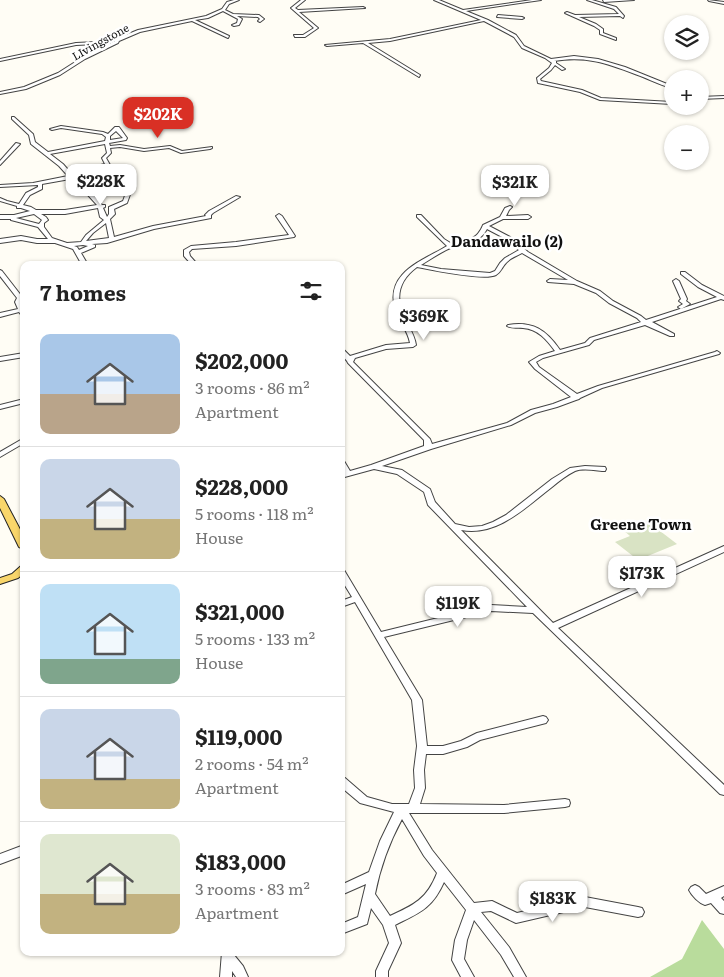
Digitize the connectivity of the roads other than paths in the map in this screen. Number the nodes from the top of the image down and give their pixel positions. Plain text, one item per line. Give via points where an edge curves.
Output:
1 (224, 0) edge
2 (237, 0) edge
3 (436, 0) edge
4 (504, 0) edge
5 (540, 0) edge
6 (589, 0) edge
7 (632, 0) edge
8 (710, 0) edge
9 (301, 1) edge
10 (597, 1) edge
11 (231, 2) junction
12 (529, 2) junction
13 (724, 3) edge
14 (363, 8) dead end
15 (223, 10) junction
16 (319, 10) junction
17 (298, 11) junction
18 (462, 11) junction
19 (567, 13) dead end
20 (233, 15) junction
21 (498, 16) dead end
22 (573, 16) junction
23 (522, 18) dead end
24 (192, 20) junction
25 (484, 20) junction
26 (260, 22) dead end
27 (234, 25) dead end
28 (295, 36) dead end
29 (228, 37) dead end
30 (615, 39) dead end
31 (117, 40) junction
32 (364, 42) junction
33 (327, 44) dead end
34 (0, 60) edge
35 (550, 60) junction
36 (555, 62) junction
37 (563, 69) dead end
38 (419, 76) dead end
39 (664, 84) edge
40 (0, 93) edge
41 (709, 96) edge
42 (724, 97) edge
43 (664, 103) edge
44 (13, 118) dead end
45 (52, 128) dead end
46 (108, 136) junction
47 (18, 144) dead end
48 (108, 145) junction
49 (210, 148) dead end
50 (46, 154) junction
51 (0, 164) edge
52 (102, 167) junction
53 (112, 172) junction
54 (70, 175) junction
55 (40, 183) junction
56 (123, 184) junction
57 (0, 186) edge
58 (238, 198) dead end
59 (0, 199) edge
60 (13, 204) junction
61 (117, 205) junction
62 (0, 206) edge
63 (100, 206) junction
64 (20, 207) junction
65 (510, 207) dead end
66 (32, 212) junction
67 (279, 216) dead end
68 (419, 216) dead end
69 (0, 217) edge
70 (528, 217) dead end
71 (10, 218) junction
72 (503, 218) junction
73 (108, 220) junction
74 (41, 226) junction
75 (485, 226) junction
76 (112, 239) junction
77 (0, 240) edge
78 (55, 241) junction
79 (83, 243) junction
80 (65, 245) junction
81 (451, 246) junction
82 (522, 251) junction
83 (78, 252) junction
84 (83, 261) edge
85 (191, 261) edge
86 (416, 265) junction
87 (0, 272) edge
88 (683, 273) dead end
89 (550, 281) dead end
90 (676, 281) dead end
91 (575, 282) junction
92 (20, 296) edge
93 (722, 298) edge
94 (20, 313) edge
95 (0, 315) edge
96 (659, 318) junction
97 (645, 323) junction
98 (510, 326) dead end
99 (672, 335) dead end
100 (558, 352) junction
101 (716, 353) dead end
102 (345, 354) edge
103 (20, 356) edge
104 (0, 359) edge
105 (350, 360) junction
106 (576, 398) junction
107 (20, 402) edge
108 (0, 407) edge
109 (20, 442) edge
110 (428, 447) junction
111 (0, 455) edge
112 (374, 467) junction
113 (602, 469) dead end
114 (345, 475) edge
115 (0, 498) edge
116 (452, 525) junction
117 (20, 539) edge
118 (724, 550) edge
119 (19, 575) edge
120 (345, 579) edge
121 (0, 581) edge
122 (356, 599) junction
123 (345, 603) edge
124 (535, 610) junction
125 (552, 626) junction
126 (380, 635) junction
127 (543, 720) dead end
128 (421, 750) junction
129 (345, 785) edge
130 (724, 791) edge
131 (565, 803) dead end
132 (407, 809) junction
133 (20, 852) edge
134 (0, 859) edge
135 (443, 871) junction
136 (372, 876) junction
137 (345, 888) edge
138 (696, 890) dead end
139 (724, 891) edge
140 (370, 895) junction
141 (712, 896) junction
142 (472, 908) junction
143 (724, 909) edge
144 (638, 912) dead end
145 (388, 923) junction
146 (345, 927) edge
147 (228, 956) edge
148 (229, 956) edge
149 (226, 977) edge
150 (242, 977) edge
151 (382, 977) edge
152 (468, 977) edge
153 (520, 977) edge

1 - 11 street
2 - 11 street, LIvingstone
3 - 18 street
4 - 12 street
5 - 12 street
6 - 10 street
7 - 10 street
8 - 13 street
9 - 16 street
9 - 17 street via 293,8
10 - 22 street via 615,8 622,16
11 - 15 street, LIvingstone
12 - 18 street
14 - 16 street
15 - 20 street
15 - 24 street, LIvingstone
16 - 17 street
17 - 28 street via 316,28 304,36
18 - 25 street
19 - 22 street
20 - 26 street via 258,16 262,18
20 - 27 street via 240,19
21 - 23 street
22 - 30 street via 595,24 601,33
24 - 29 street
24 - 31 street, LIvingstone via 139,31
25 - 32 street via 390,40
25 - 35 street via 518,38 527,50
31 - 34 street via 76,44
31 - 40 street, LIvingstone via 109,48 84,58 59,74 25,88
32 - 33 street
32 - 38 street
35 - 36 street
35 - 39 street via 588,59
36 - 37 street
36 - 43 street via 538,82 581,91 600,99
41 - 42 street
44 - 50 street
45 - 46 street via 99,132
46 - 48 street
46 - 48 street via 117,129 125,138
47 - 51 street
48 - 49 street via 144,150 170,147 181,152
48 - 50 street
48 - 52 street via 109,153 104,158 108,166
50 - 54 street
52 - 53 street
52 - 54 street
53 - 56 street via 108,174 113,180
53 - 56 street via 90,176 90,179
54 - 55 street
54 - 63 street
55 - 57 street
55 - 64 street via 40,188 28,194
56 - 61 street via 130,189 124,202
58 - 76 street via 211,212 209,217
59 - 60 street
60 - 62 street
60 - 64 street
61 - 63 street
61 - 73 street via 111,208
63 - 66 street via 58,213
63 - 73 street via 103,217
64 - 66 street via 29,208
65 - 72 street
66 - 71 street
66 - 74 street via 46,220
67 - 85 street via 292,236 191,248 186,251
68 - 81 street via 442,241
69 - 71 street
70 - 72 street
71 - 74 street
72 - 75 street
73 - 76 street
73 - 79 street
74 - 78 street
75 - 81 street via 484,233 477,238
75 - 82 street via 508,238
76 - 79 street
77 - 78 street
78 - 80 street
79 - 80 street
79 - 83 street via 93,246
80 - 83 street
81 - 86 street
82 - 86 street via 508,258 497,272 490,275 441,271
82 - 91 street
83 - 84 street
86 - 105 street via 397,284 396,292 399,313 407,323 413,345 386,347
87 - 92 street
88 - 93 street
89 - 91 street
90 - 96 street via 682,301 687,304
91 - 97 street via 598,292
93 - 96 street
94 - 95 street
96 - 97 street
97 - 99 street
97 - 100 street
98 - 100 street via 538,328 549,337
100 - 106 street via 532,362
101 - 106 street via 600,387
102 - 105 street
103 - 104 street
105 - 110 street via 357,371 428,440
106 - 110 street via 533,411 509,424
107 - 108 street
109 - 111 street
110 - 112 street
112 - 114 street
112 - 116 street via 399,472 427,490 432,503
113 - 116 street via 573,469 522,509 487,527 464,530
115 - 117 main road
116 - 124 street
118 - 125 street
119 - 121 main road
120 - 122 street
122 - 123 street
122 - 126 street
124 - 125 street
124 - 126 street via 491,608
125 - 130 street
126 - 128 street via 418,700
127 - 128 street via 477,737 443,750
128 - 132 street via 420,788
129 - 132 street via 369,802
131 - 132 street via 504,809
132 - 135 street via 418,838
132 - 136 street via 387,835
133 - 134 street
135 - 142 street
135 - 145 street via 426,904
136 - 137 street
136 - 140 street
138 - 141 street via 705,900
139 - 141 street
140 - 145 street
140 - 146 street via 363,920
141 - 143 street
142 - 144 street via 492,906 516,918 585,902
142 - 152 street via 458,960
142 - 153 street via 505,951
145 - 151 street via 395,943
147 - 149 street
148 - 150 street

